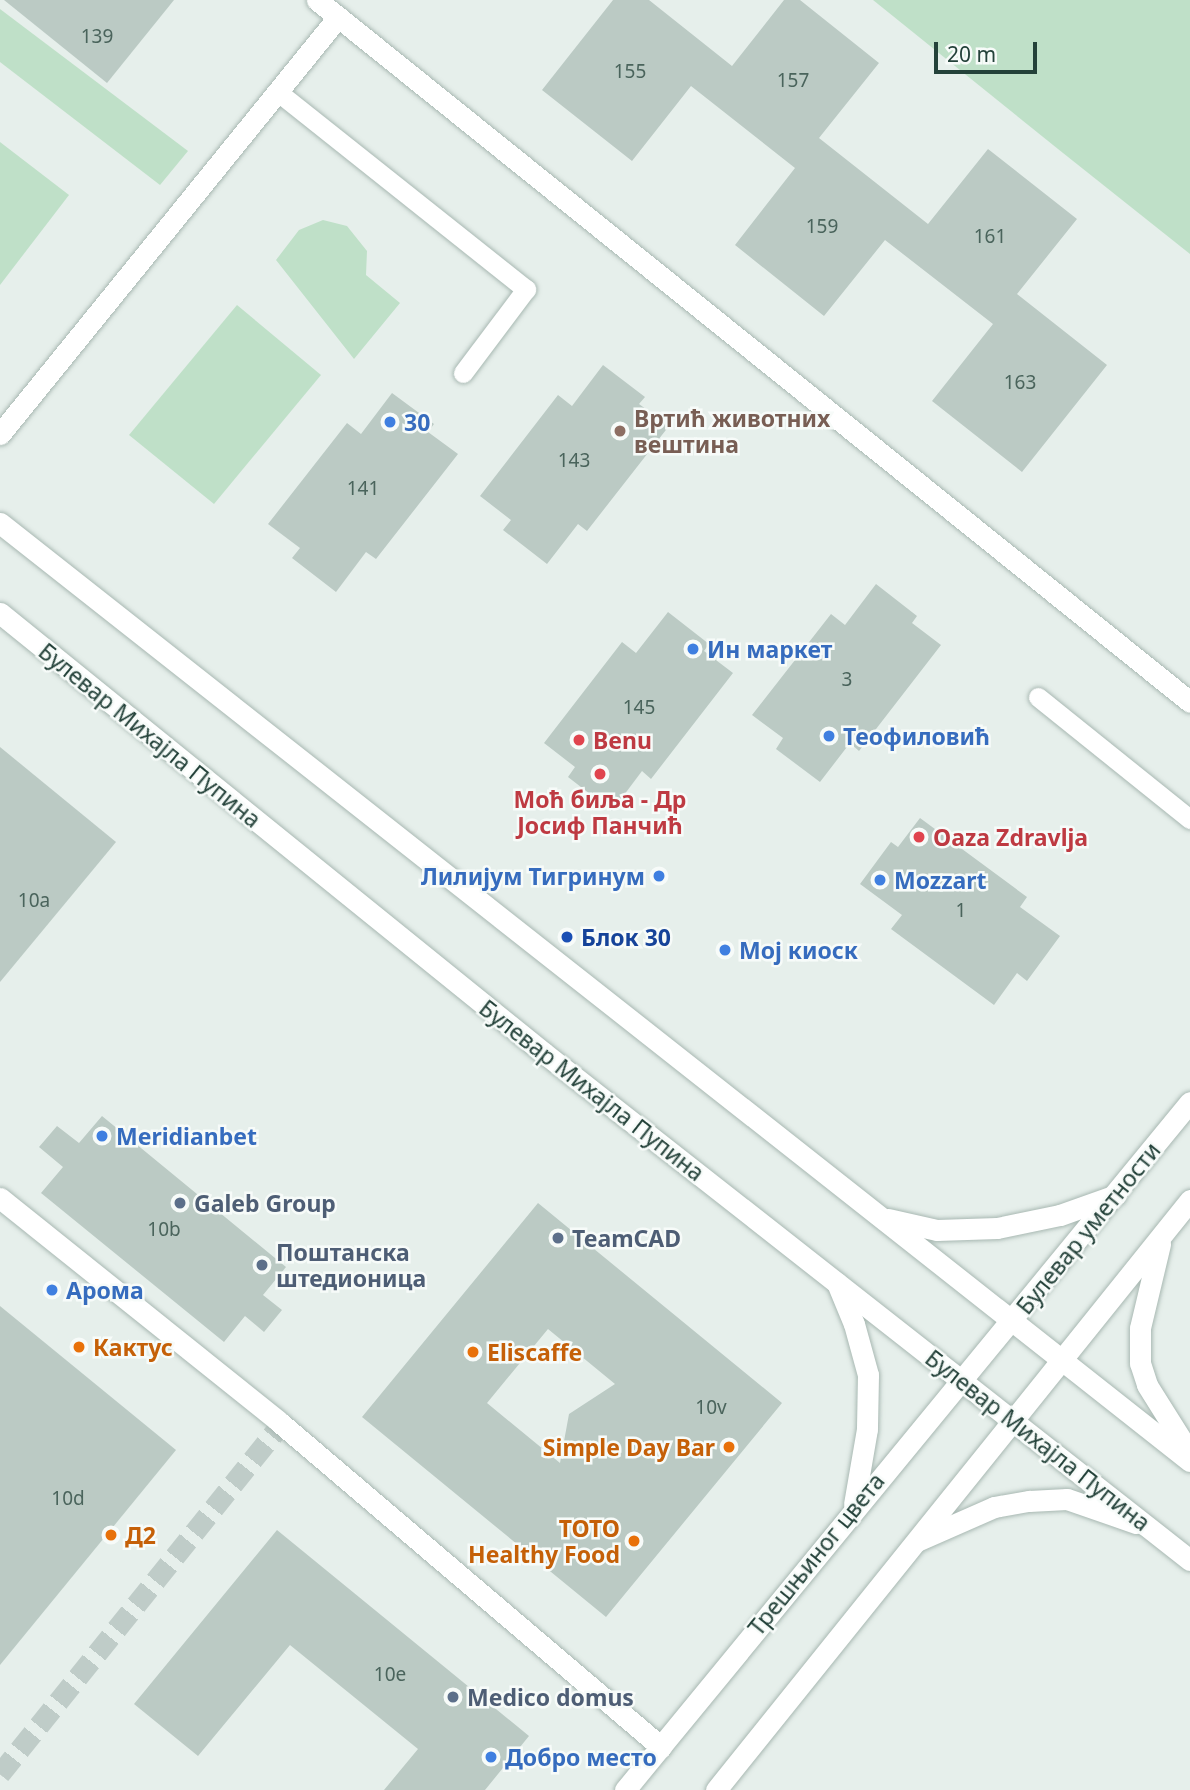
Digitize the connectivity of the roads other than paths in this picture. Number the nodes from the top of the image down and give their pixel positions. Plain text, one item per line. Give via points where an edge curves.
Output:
1 (317, 0) edge
2 (338, 17) junction
3 (278, 92) junction
4 (463, 373) dead end
5 (0, 434) edge
6 (0, 523) edge
7 (0, 613) edge
8 (1038, 697) dead end
9 (1190, 702) edge
10 (1190, 819) edge
11 (1190, 1102) edge
12 (1118, 1194) junction
13 (0, 1198) edge
14 (1190, 1200) edge
15 (882, 1218) junction
16 (1164, 1232) junction
17 (836, 1282) junction
18 (1012, 1321) junction
19 (1063, 1362) junction
20 (960, 1379) junction
21 (1014, 1420) junction
22 (1190, 1454) edge
23 (1190, 1461) edge
24 (854, 1507) junction
25 (1152, 1528) junction
26 (915, 1541) junction
27 (1190, 1560) edge
28 (661, 1747) junction
29 (625, 1790) edge
30 (716, 1790) edge

1 - 2 street
2 - 3 street
2 - 9 street
3 - 4 lane via 526,289
3 - 5 street
6 - 15 street
7 - 17 street, Булевар Михајла Пупина via 544,1053
8 - 10 lane
11 - 12 street, Булевар уметности
12 - 15 street via 1060,1214 997,1228 937,1230
12 - 18 street, Булевар уметности
13 - 28 street via 278,1421
14 - 16 street
15 - 18 street
16 - 19 street
16 - 22 street via 1140,1328 1140,1363 1147,1385
17 - 20 street, Булевар Михајла Пупина
17 - 24 street via 868,1375 867,1429
18 - 19 street
18 - 20 street, Трешњиног цвета
19 - 21 street
19 - 23 street
20 - 21 street, Булевар Михајла Пупина
20 - 24 street, Трешњиног цвета
21 - 25 street, Булевар Михајла Пупина
21 - 26 street
24 - 28 street, Трешњиног цвета
25 - 26 street via 1067,1499 1029,1501 994,1507
25 - 27 street, Булевар Михајла Пупина
26 - 30 street
28 - 29 street, Трешњиног цвета

